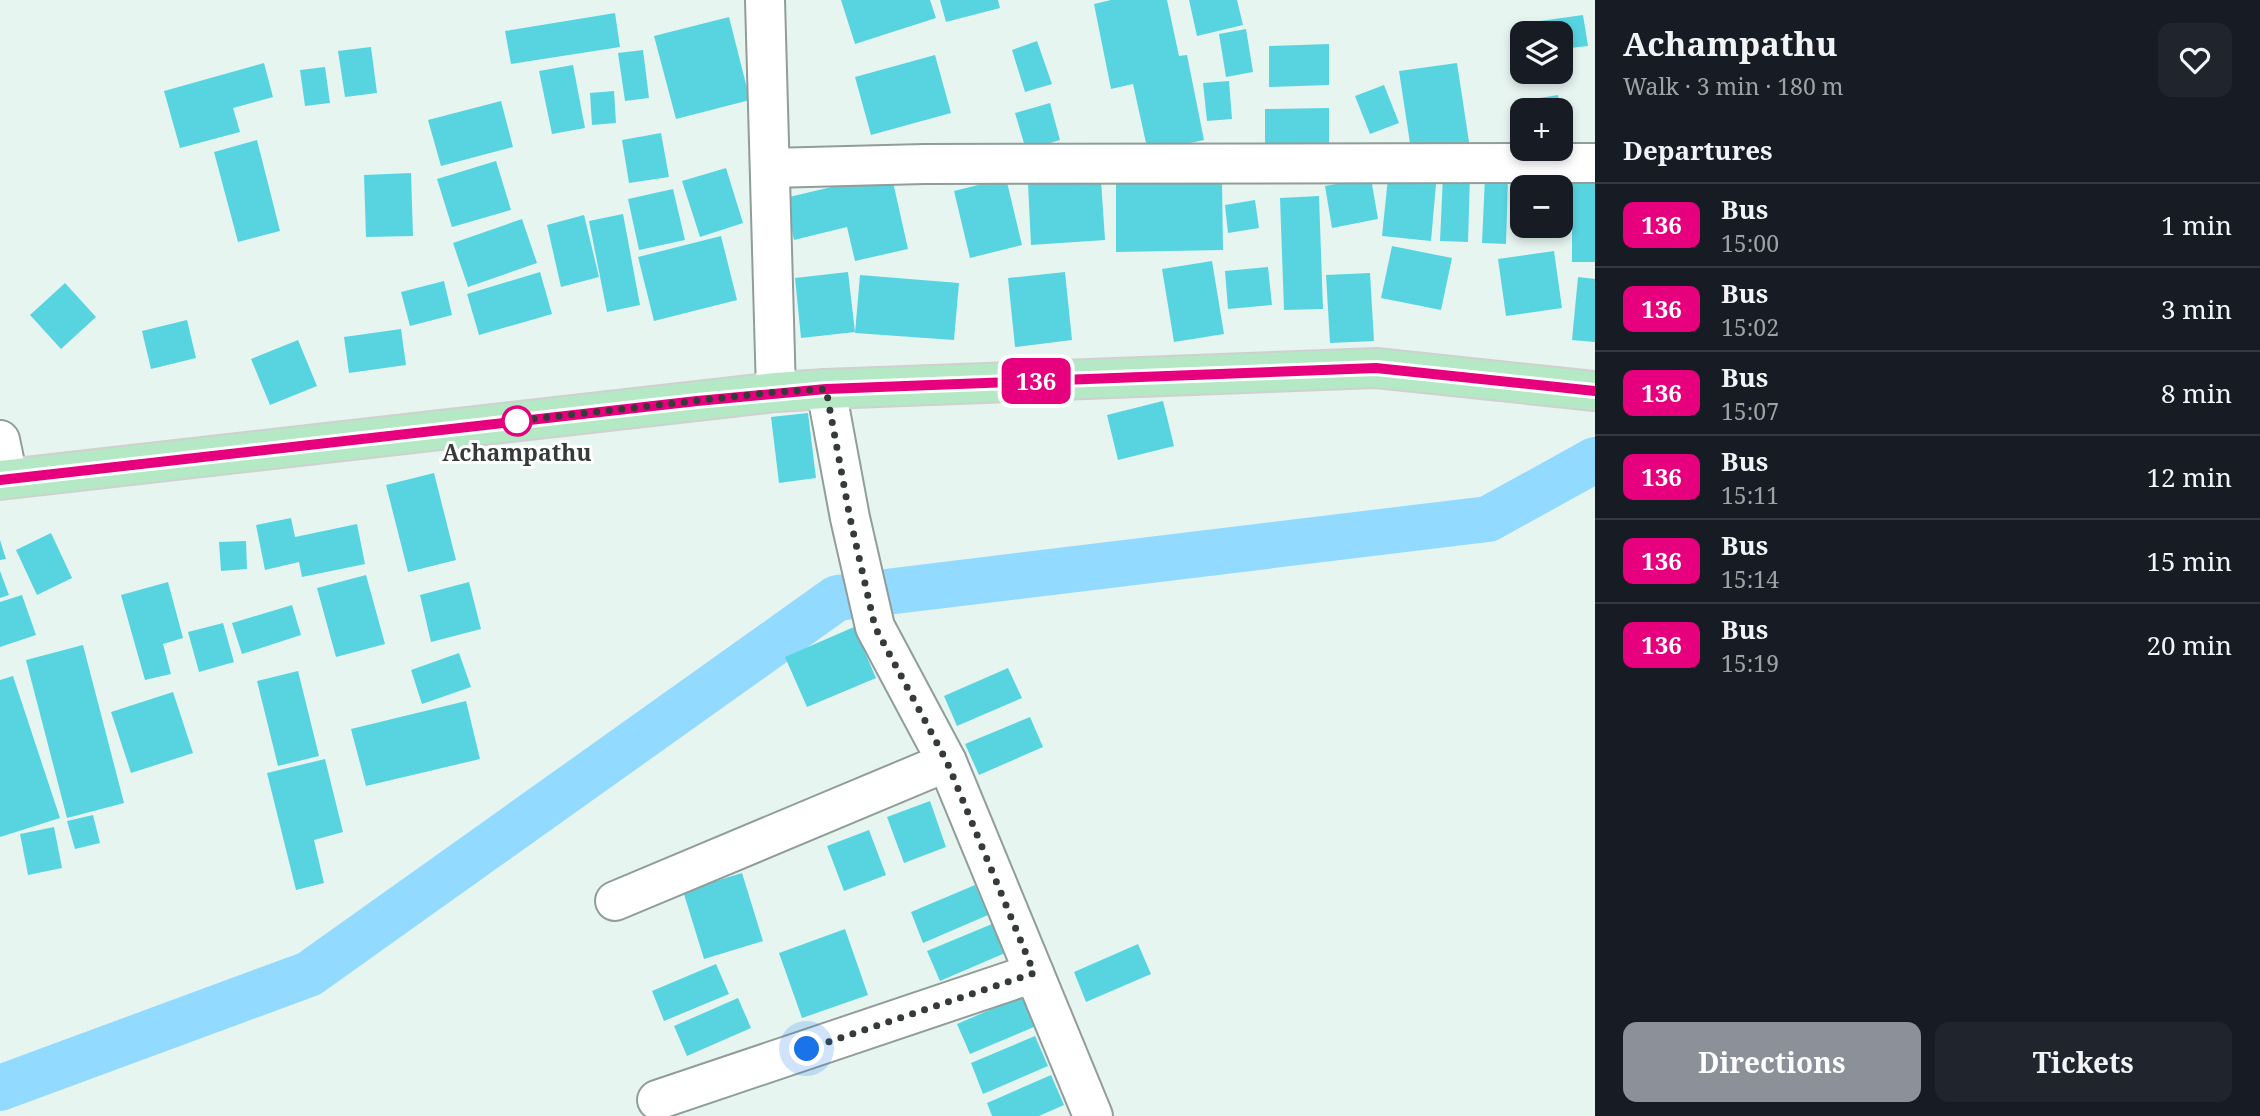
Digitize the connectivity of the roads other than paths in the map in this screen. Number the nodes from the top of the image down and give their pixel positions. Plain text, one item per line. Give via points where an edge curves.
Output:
1 (765, 0) edge
2 (1595, 163) edge
3 (770, 168) junction
4 (826, 389) junction
5 (1595, 391) edge
6 (776, 392) junction
7 (0, 440) edge
8 (4, 479) edge
9 (947, 762) junction
10 (615, 901) dead end
11 (1034, 973) junction
12 (657, 1100) dead end
13 (1093, 1116) edge

1 - 3 street
2 - 3 street via 924,163
3 - 6 street
4 - 5 main road via 1376,368
4 - 6 main road
4 - 9 street via 875,627
6 - 8 main road
7 - 8 street
9 - 10 street
9 - 11 street
11 - 12 street
11 - 13 street

